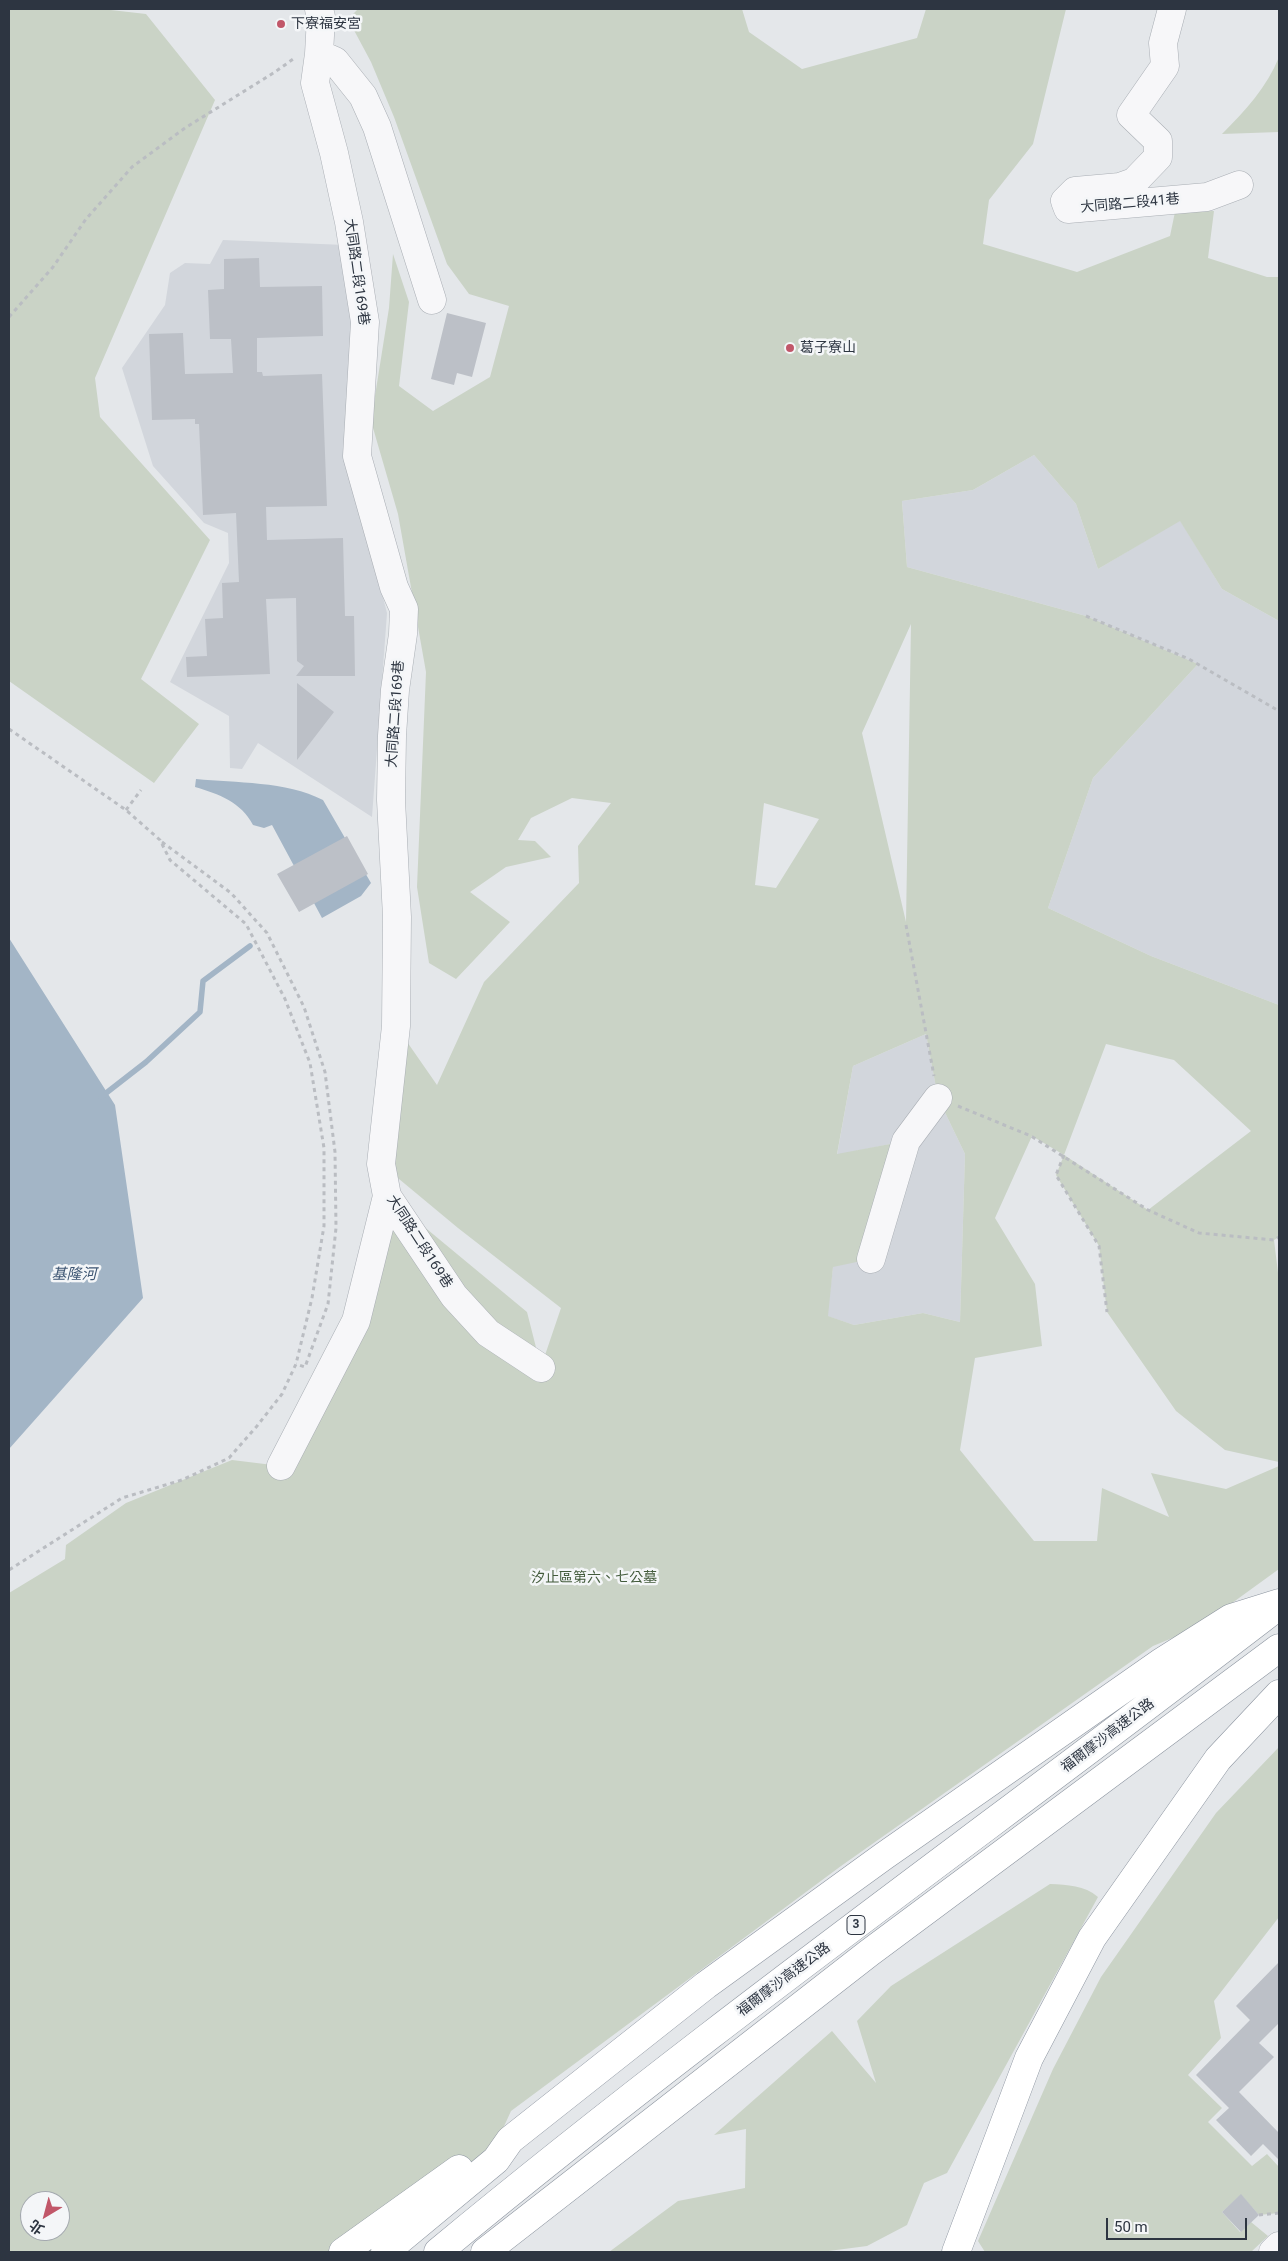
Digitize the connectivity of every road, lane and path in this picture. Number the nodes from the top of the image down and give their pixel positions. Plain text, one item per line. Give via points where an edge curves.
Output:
1 (319, 9) edge
2 (1172, 9) edge
3 (320, 46) junction
4 (1239, 185) dead end
5 (432, 300) dead end
6 (9, 317) edge
7 (1086, 616) dead end
8 (1279, 711) edge
9 (9, 729) edge
10 (141, 790) dead end
11 (126, 810) junction
12 (160, 840) junction
13 (906, 925) dead end
14 (938, 1098) junction
15 (1064, 1155) junction
16 (387, 1196) junction
17 (1279, 1238) edge
18 (871, 1259) dead end
19 (1107, 1312) dead end
20 (296, 1364) junction
21 (541, 1368) dead end
22 (280, 1466) dead end
23 (9, 1570) edge
24 (1279, 1604) edge
25 (1279, 1648) edge
26 (1279, 1694) edge
27 (510, 2140) junction
28 (1279, 2213) edge
29 (1259, 2215) dead end
30 (1279, 2246) edge
31 (342, 2252) edge
32 (385, 2252) edge
33 (438, 2252) edge
34 (485, 2252) edge
35 (956, 2252) edge
36 (1272, 2252) edge

1 - 3 street, 大同路二段169巷
2 - 4 street, 大同路二段41巷 via 1163,43 1165,66 1131,116 1158,141 1158,157 1134,182 1120,187 1075,191 1065,200 1068,209 1207,198
3 - 5 street via 363,96 377,127
3 - 6 path via 185,128 132,168 86,219 53,267
3 - 16 street, 大同路二段169巷 via 315,83 349,222 365,322 357,456 394,587 404,609 392,736 391,800 397,937 396,1026 381,1164
7 - 8 path via 1188,659
9 - 11 path
10 - 11 path
11 - 12 path
12 - 20 path via 170,860 246,924 285,999 310,1063 324,1148 324,1226 312,1298
12 - 20 path via 232,893 267,933 304,1007 324,1072 335,1152 336,1228 328,1304 305,1367
13 - 14 path
14 - 15 path via 1031,1136
14 - 18 street via 906,1141
15 - 17 path via 1148,1210 1199,1233
15 - 19 path via 1056,1175 1099,1246
16 - 21 street, 大同路二段169巷 via 454,1296 488,1333
16 - 22 street via 356,1321
20 - 23 path via 282,1394 229,1458 182,1480 122,1498
24 - 27 highway via 1231,1618 1163,1661 892,1850 706,1986
24 - 33 highway, 福爾摩沙高速公路 / 3 via 708,2037 539,2168
25 - 34 highway, 3 via 861,1959
26 - 35 highway via 1218,1759 1092,1938 1029,2058
27 - 31 highway via 488,2148
27 - 32 highway via 496,2160
28 - 29 path
30 - 36 street

